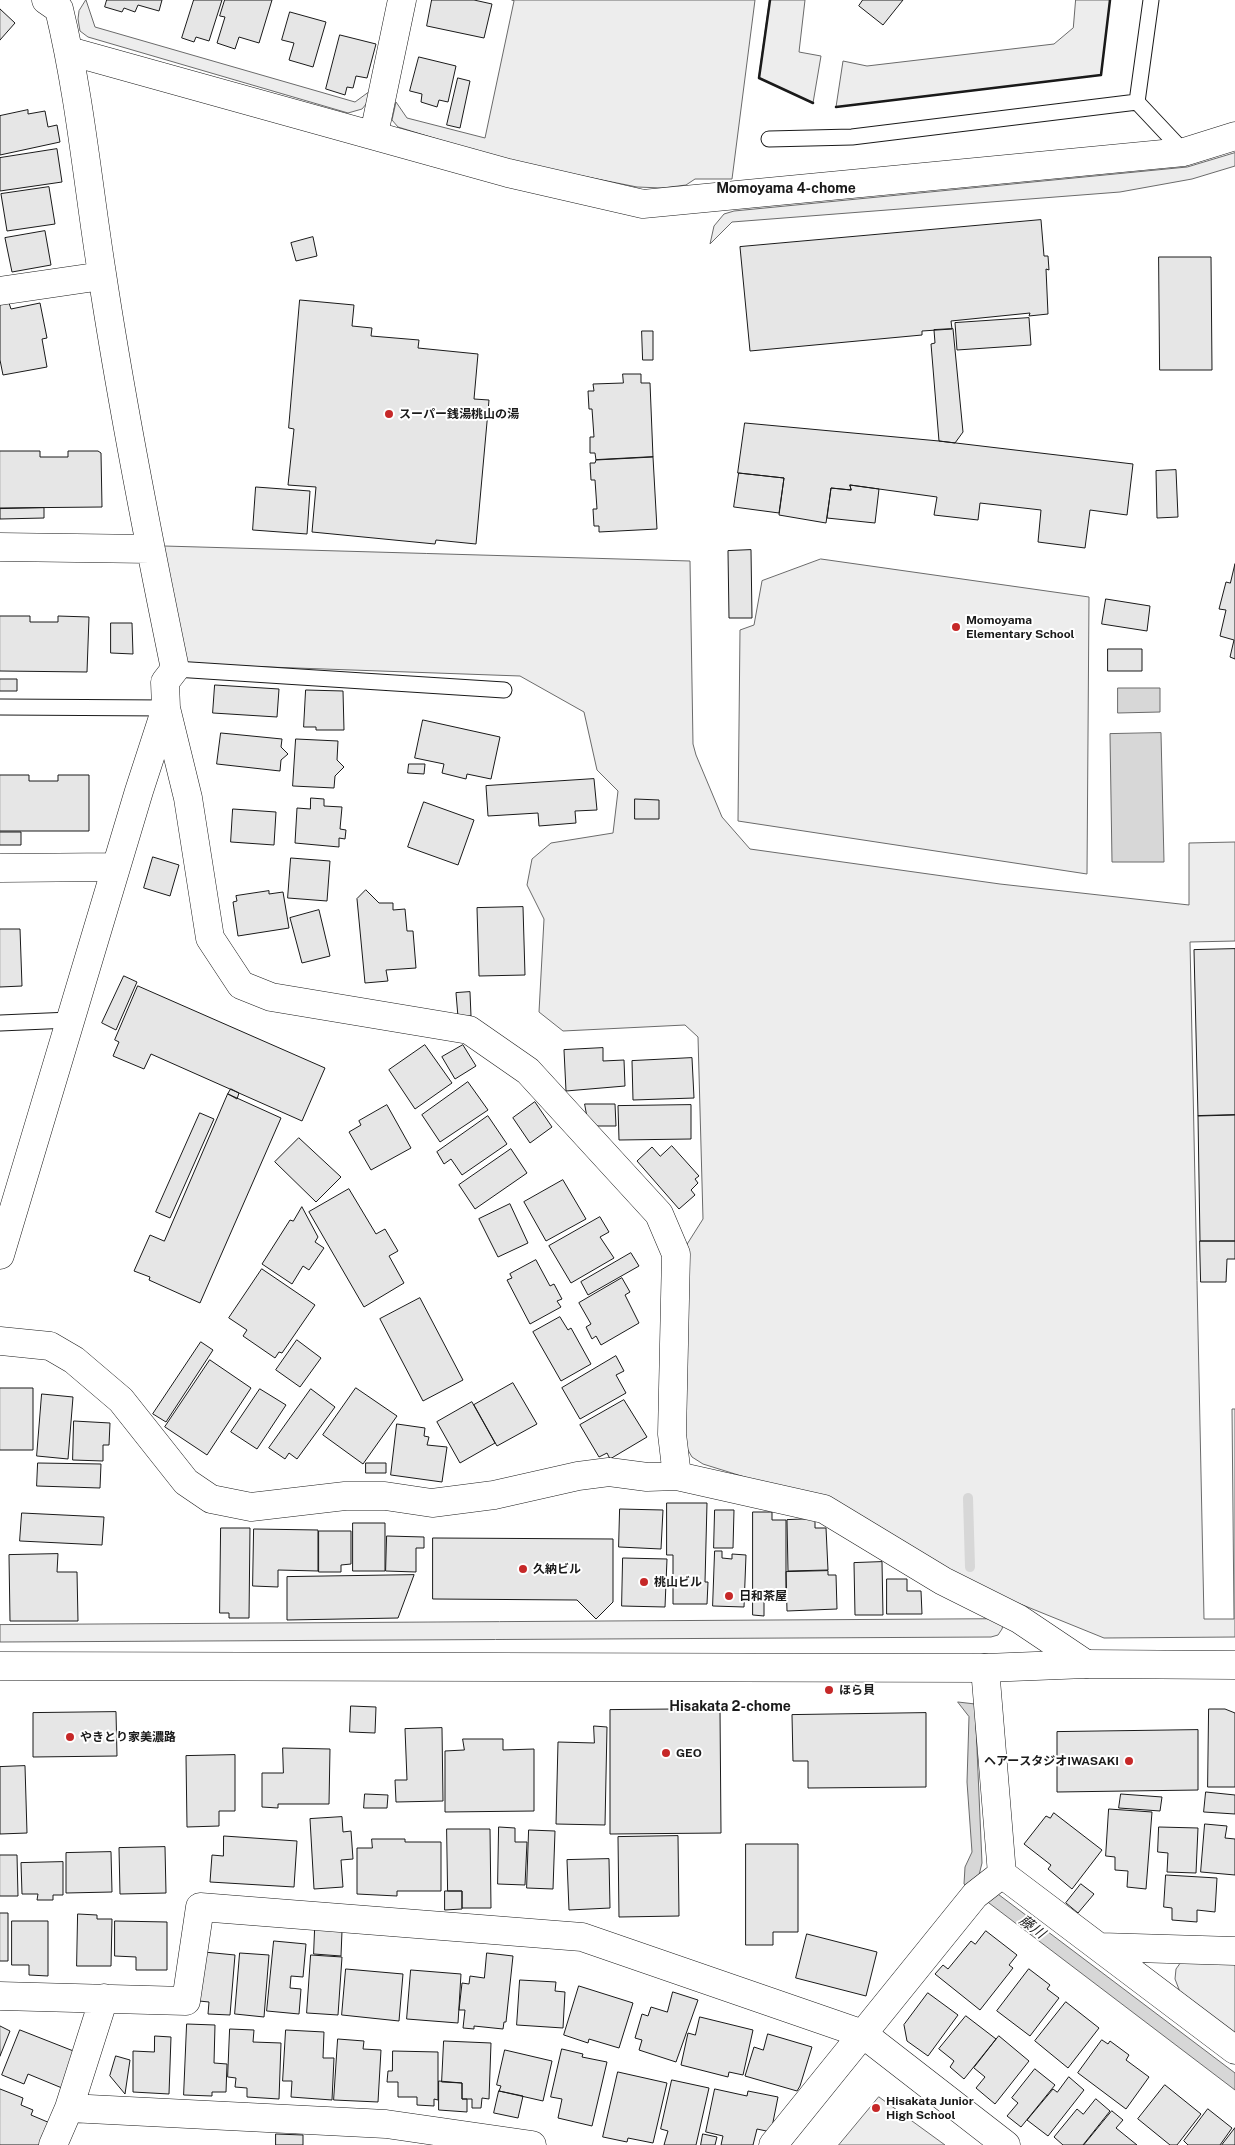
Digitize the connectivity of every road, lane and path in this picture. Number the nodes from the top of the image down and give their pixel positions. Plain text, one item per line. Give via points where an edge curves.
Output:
1 (402, 0) edge
2 (1151, 0) edge
3 (58, 3) edge
4 (69, 51) junction
5 (1136, 102) junction
6 (374, 134) junction
7 (1235, 136) edge
8 (769, 139) dead end
9 (1184, 152) junction
10 (102, 276) junction
11 (0, 291) edge
12 (0, 547) edge
13 (150, 549) junction
14 (175, 669) junction
15 (504, 690) dead end
16 (0, 708) edge
17 (166, 708) junction
18 (116, 867) junction
19 (0, 868) edge
20 (70, 1020) junction
21 (0, 1022) edge
22 (7, 1213) edge
23 (0, 1255) edge
24 (0, 1341) edge
25 (677, 1476) junction
26 (1086, 1664) junction
27 (1235, 1665) edge
28 (0, 1666) edge
29 (985, 1668) junction
30 (988, 1884) junction
31 (1101, 1947) junction
32 (1235, 1951) edge
33 (0, 1996) edge
34 (104, 1998) junction
35 (863, 2034) junction
36 (1235, 2050) edge
37 (69, 2108) junction
38 (53, 2145) edge
39 (532, 2145) edge
40 (773, 2145) edge
41 (1006, 2145) edge

1 - 6 street
2 - 5 lane
3 - 4 street
4 - 6 street
4 - 10 street
5 - 8 lane via 852,137
5 - 9 lane
6 - 9 street via 508,173 643,204
7 - 9 street
10 - 11 street
10 - 13 street
12 - 13 street
13 - 14 street
14 - 15 lane
14 - 17 street via 165,682
16 - 17 lane
17 - 18 street
17 - 25 street via 188,798 210,938 241,985 271,997 469,1030 528,1071 659,1214 676,1254 672,1434
18 - 19 street
18 - 20 street
20 - 21 lane
20 - 22 street
22 - 23 street
24 - 25 street via 50,1346 74,1360 121,1400 186,1482 211,1499 251,1507 345,1496 385,1496 432,1503 494,1495 609,1472 647,1477
25 - 26 street via 824,1509 943,1581 1019,1619
26 - 27 street
26 - 29 street
28 - 29 street
29 - 30 street
30 - 31 street
30 - 35 street
31 - 32 street
31 - 36 street
33 - 34 street
34 - 35 street via 186,2001 200,1907 582,1938
34 - 37 street
35 - 40 street
35 - 41 street
37 - 38 street
37 - 39 street via 386,2124

